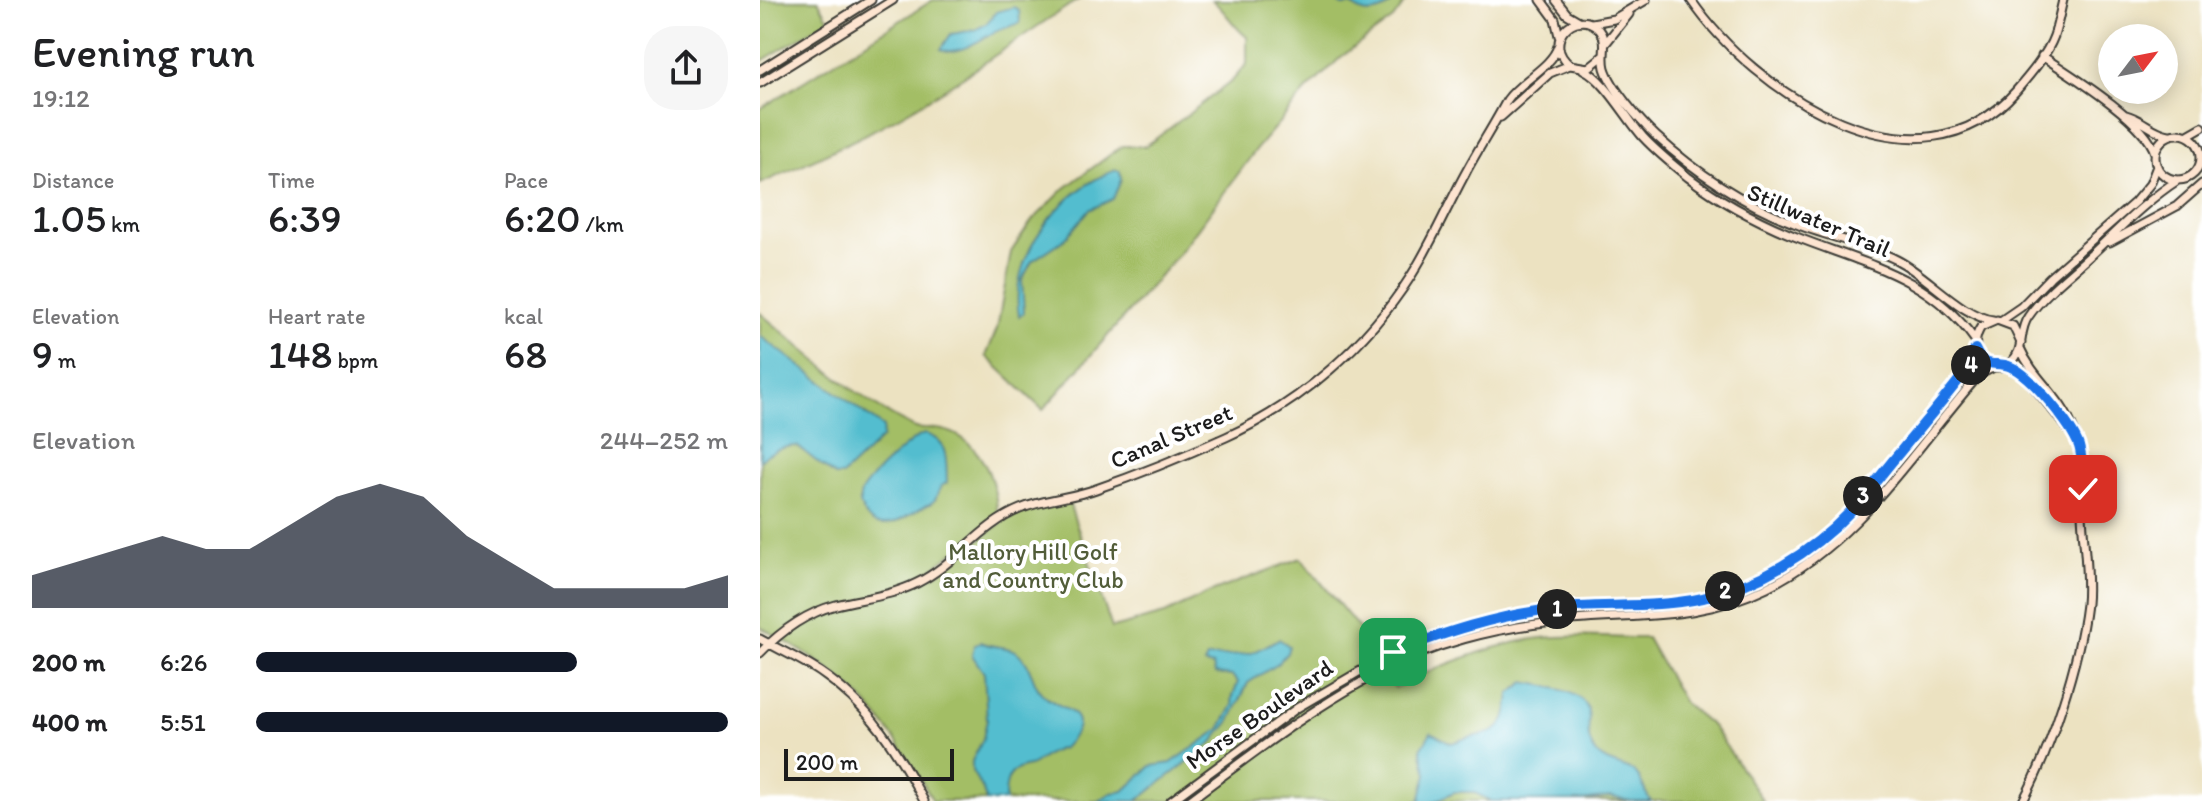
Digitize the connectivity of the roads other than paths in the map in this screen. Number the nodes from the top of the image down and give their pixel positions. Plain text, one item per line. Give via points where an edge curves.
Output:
1 (871, 0) edge
2 (893, 0) edge
3 (1541, 0) edge
4 (1556, 0) edge
5 (1646, 0) edge
6 (1691, 0) edge
7 (2063, 0) edge
8 (1636, 7) junction
9 (1581, 22) junction
10 (1590, 23) junction
11 (1559, 42) junction
12 (1605, 44) junction
13 (1603, 56) junction
14 (2042, 56) junction
15 (1570, 65) junction
16 (1581, 68) junction
17 (760, 70) edge
18 (760, 83) edge
19 (1519, 85) junction
20 (1526, 92) junction
21 (2126, 115) junction
22 (1494, 124) junction
23 (2202, 127) edge
24 (2169, 135) junction
25 (2188, 135) junction
26 (2202, 152) edge
27 (2155, 153) junction
28 (2157, 166) junction
29 (2178, 180) junction
30 (2202, 184) edge
31 (2098, 249) junction
32 (1997, 320) junction
33 (1975, 344) junction
34 (2020, 346) junction
35 (2001, 366) junction
36 (2078, 443) junction
37 (760, 639) edge
38 (769, 644) junction
39 (760, 653) edge
40 (924, 801) edge
41 (1171, 801) edge
42 (1189, 801) edge
43 (2023, 801) edge

1 - 17 main road
2 - 18 main road
3 - 11 main road via 1555,19
4 - 9 main road
5 - 8 main road
6 - 14 main road via 1732,51 1772,86 1818,113 1899,137 1942,136 1981,121 2002,107
7 - 14 main road
8 - 10 main road via 1614,19
8 - 12 main road
9 - 10 main road
9 - 11 main road via 1567,27
10 - 12 main road via 1601,31
11 - 15 main road
11 - 19 main road, Canal Street via 1551,60
12 - 13 main road
13 - 16 main road
13 - 32 main road, Stillwater Trail via 1612,82 1655,135 1705,174 1753,205 1900,261 1979,319
14 - 21 main road
15 - 16 main road
15 - 20 main road, Canal Street
16 - 33 main road, Stillwater Trail via 1597,79 1644,139 1689,178 1754,217 1917,285 1954,314
19 - 20 main road
19 - 22 main road, Canal Street
20 - 22 main road, Canal Street
21 - 24 main road
21 - 27 main road via 2147,135
22 - 38 main road, Canal Street via 1396,297 1349,353 1306,389 1226,437 1098,489 1018,509 919,582 823,609
23 - 25 main road
24 - 25 main road
24 - 27 main road
25 - 26 main road
26 - 29 main road via 2195,174
27 - 28 main road
28 - 29 main road
28 - 32 main road via 2135,202 2021,307
29 - 31 main road
30 - 31 main road via 2177,206
31 - 34 main road via 2033,311 2021,330
32 - 33 main road via 1981,327
32 - 34 main road via 2017,331
33 - 35 main road via 1983,361
33 - 41 main road, Morse Boulevard via 1969,367 1850,513 1781,566 1703,598 1551,609 1444,633 1393,652 1297,708
34 - 35 main road via 2012,361
34 - 36 main road via 2030,367 2059,399
35 - 36 main road via 2018,371 2035,387
35 - 42 main road, Morse Boulevard via 1986,369 1971,383 1852,527 1768,586 1723,606 1678,615 1555,621 1438,648 1382,671 1319,708
36 - 43 main road via 2086,603 2054,729
37 - 38 main road
38 - 39 main road, Canal Street
38 - 40 main road via 817,670 865,710 893,745

